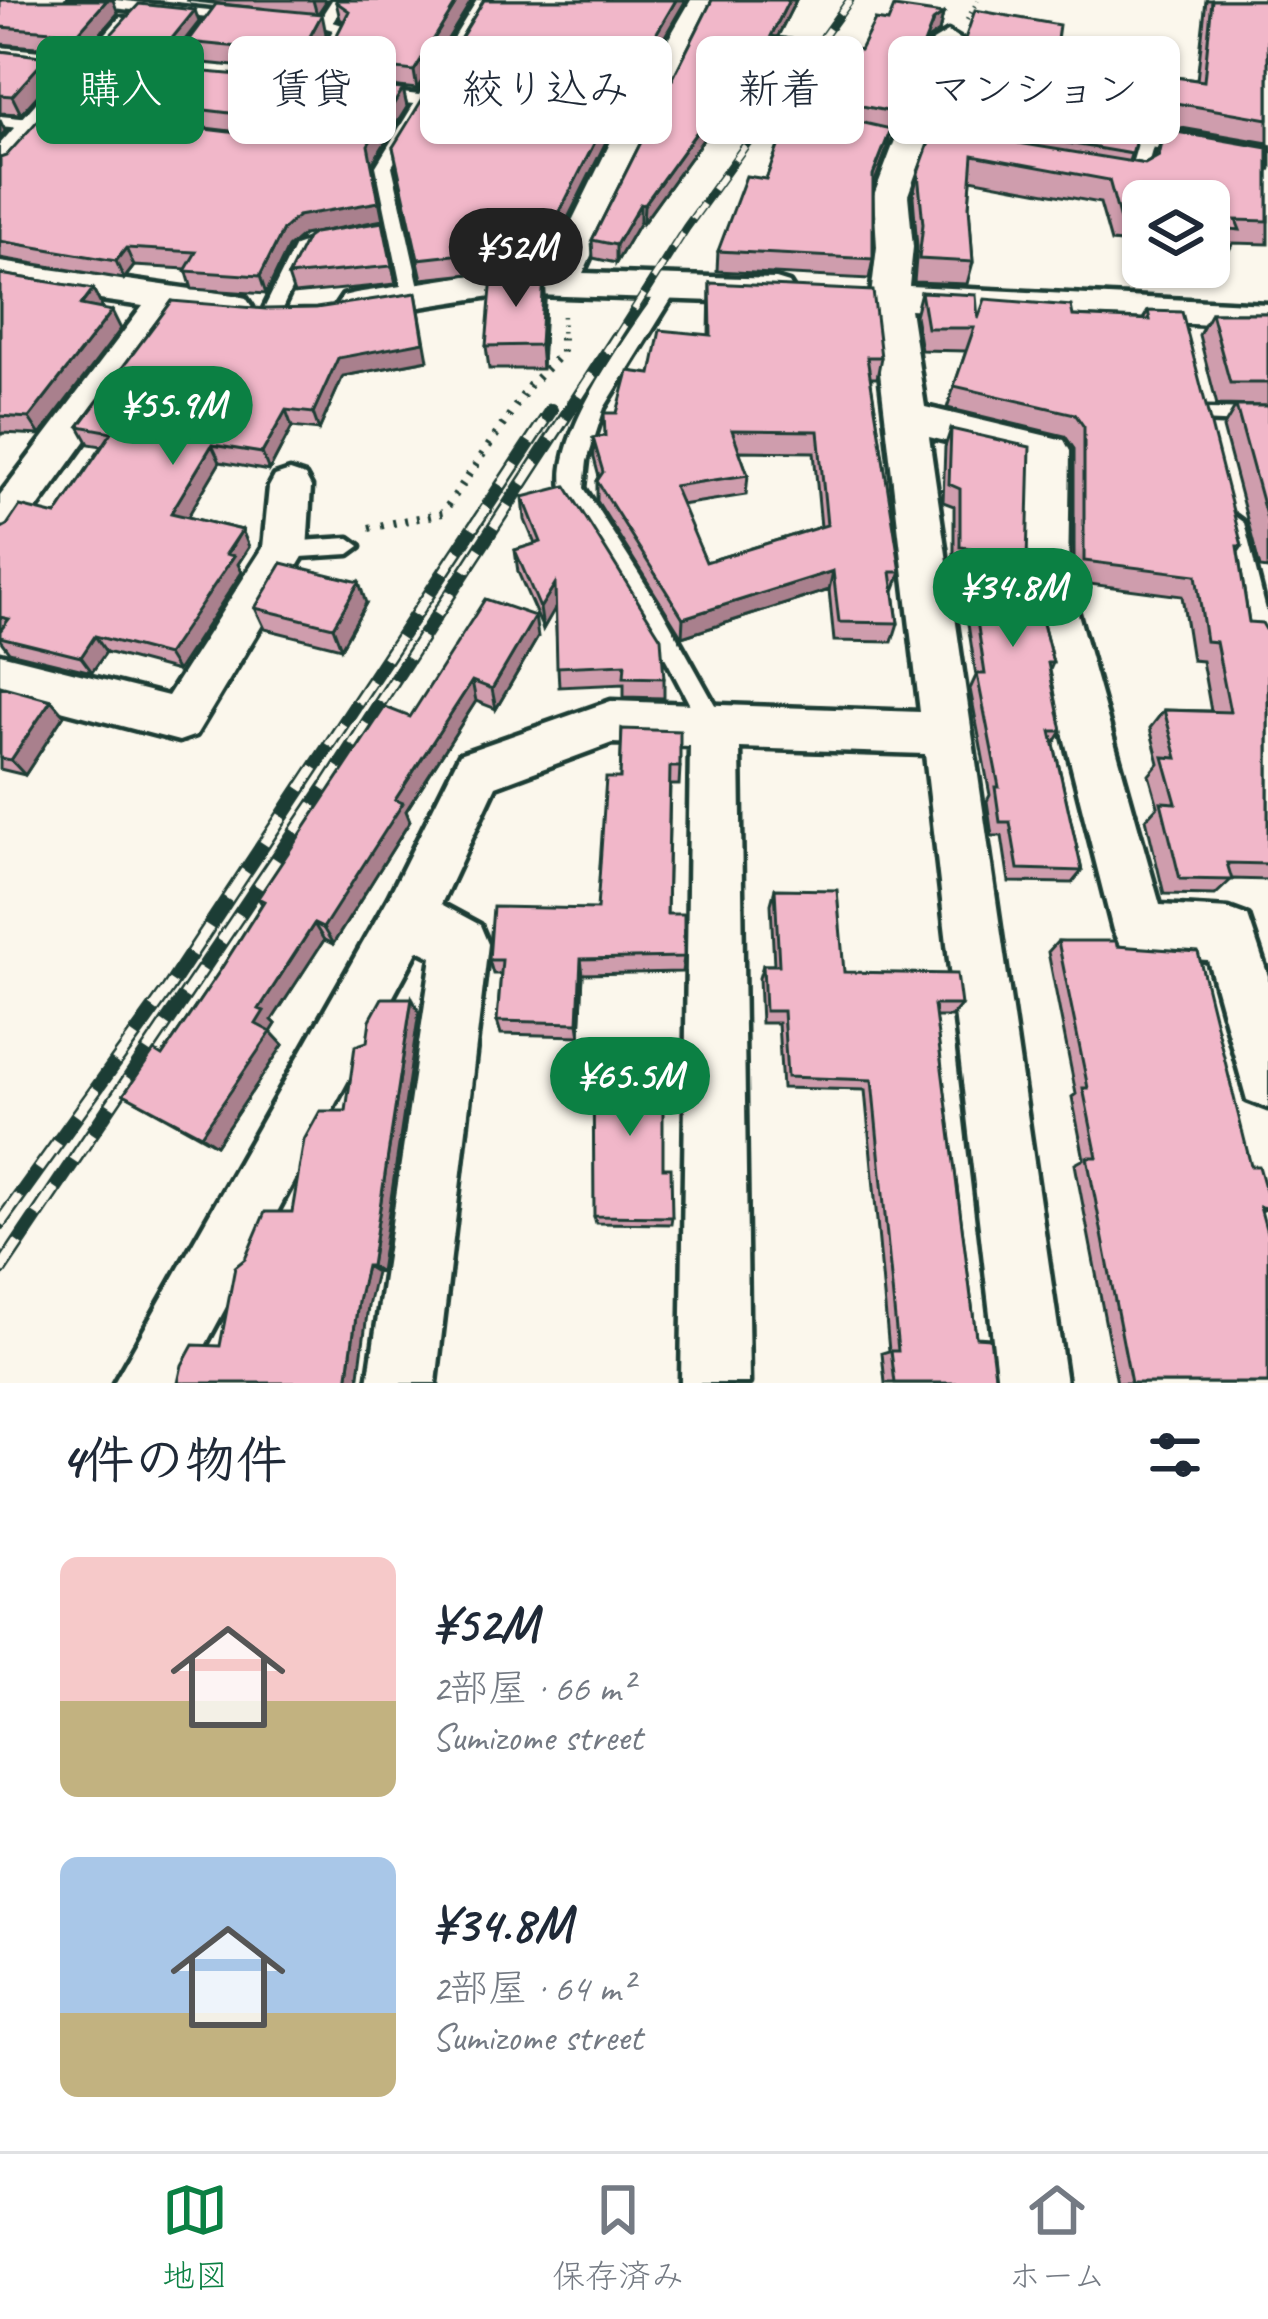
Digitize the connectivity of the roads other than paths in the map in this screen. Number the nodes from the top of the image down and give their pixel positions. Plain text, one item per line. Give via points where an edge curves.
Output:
1 (75, 0) edge
2 (339, 0) edge
3 (484, 0) edge
4 (705, 0) edge
5 (139, 4) edge
6 (216, 15) junction
7 (250, 19) edge
8 (304, 23) edge
9 (323, 25) junction
10 (111, 36) edge
11 (200, 36) edge
12 (463, 36) edge
13 (0, 56) edge
14 (36, 60) edge
15 (204, 77) edge
16 (218, 78) edge
17 (420, 99) edge
18 (420, 109) edge
19 (0, 121) edge
20 (35, 124) joint
21 (909, 144) edge
22 (1146, 144) edge
23 (1174, 144) edge
24 (1268, 158) edge
25 (0, 164) edge
26 (1092, 169) edge
27 (397, 228) junction
28 (376, 231) edge
29 (355, 235) edge
30 (0, 274) edge
31 (564, 282) junction
32 (670, 286) junction
33 (802, 292) edge
34 (868, 295) junction
35 (412, 296) junction
36 (167, 301) junction
37 (299, 311) junction
38 (1268, 316) edge
39 (907, 417) junction
40 (1268, 417) edge
41 (1211, 439) edge
42 (290, 487) dead end
43 (1229, 507) edge
44 (0, 527) edge
45 (350, 546) road end
46 (285, 550) junction
47 (1268, 644) edge
48 (0, 674) edge
49 (716, 728) junction
50 (947, 734) junction
51 (408, 915) junction
52 (1249, 935) edge
53 (1268, 1078) edge
54 (148, 1383) edge
55 (401, 1383) edge
56 (715, 1383) edge
57 (1032, 1383) edge

1 - 5 lane
2 - 9 lane
3 - 12 lane
4 - 31 street via 624,122
5 - 6 lane
5 - 10 lane
6 - 7 lane
6 - 11 lane
8 - 9 lane
9 - 17 lane via 342,27 299,86
13 - 14 street
15 - 16 street
18 - 27 lane via 384,166
19 - 20 lane
20 - 25 street
21 - 34 street via 891,195 895,247
22 - 26 lane via 1137,177
23 - 24 street
27 - 28 lane
27 - 35 lane
29 - 37 lane via 301,250
30 - 36 street
31 - 32 street
31 - 35 street
32 - 33 street
32 - 49 lane via 582,433 573,489
34 - 38 street via 1182,322
34 - 39 street
35 - 37 street
36 - 37 street
36 - 44 street
39 - 50 street
39 - 52 street via 1049,451 1046,578 1140,930
40 - 41 lane via 1203,405
42 - 46 street
43 - 47 lane
45 - 46 lane
46 - 48 street via 179,720
49 - 50 street
49 - 51 street via 610,722 478,770
49 - 56 street
50 - 57 street
51 - 54 street
51 - 55 street via 461,944
52 - 53 street

